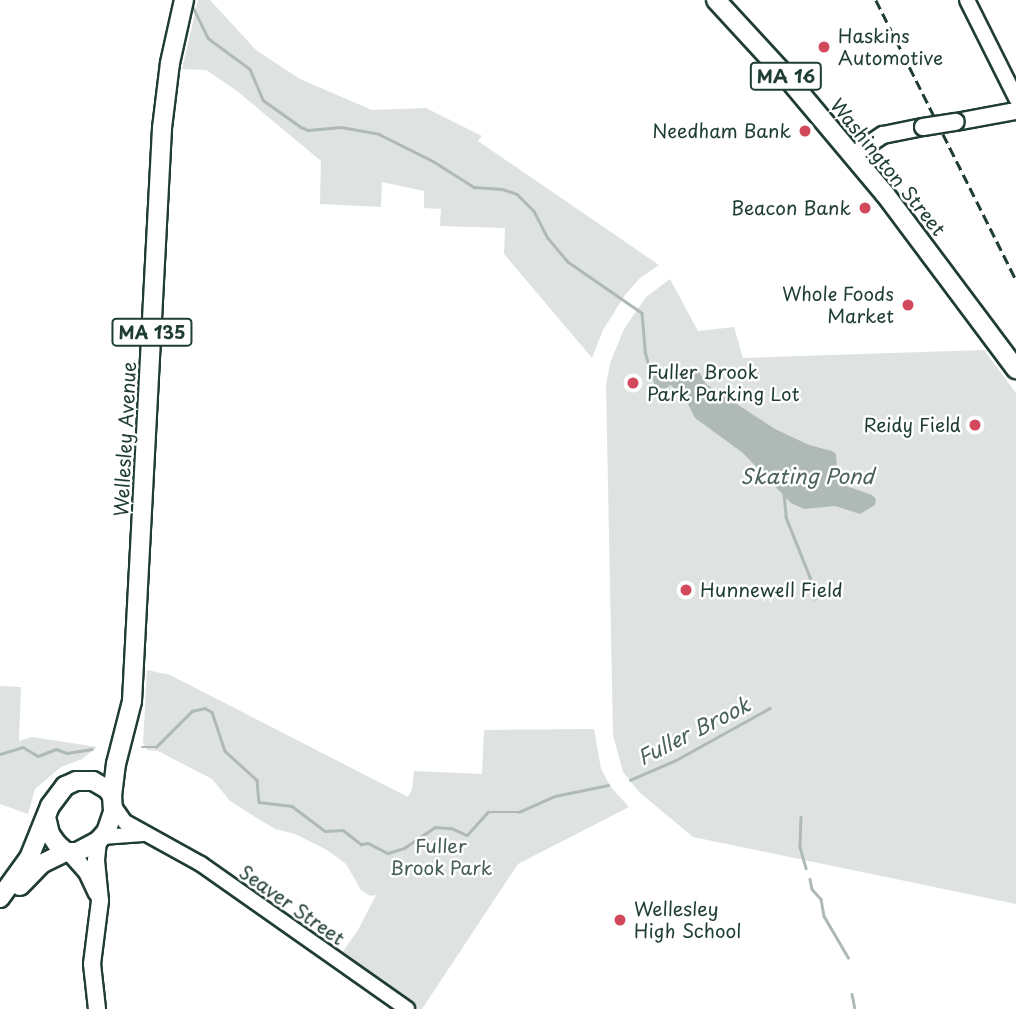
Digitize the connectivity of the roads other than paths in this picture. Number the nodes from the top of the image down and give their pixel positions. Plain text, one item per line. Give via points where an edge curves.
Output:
1 (184, 0) edge
2 (716, 0) edge
3 (967, 0) edge
4 (1016, 98) edge
5 (1016, 111) edge
6 (853, 155) junction
7 (1016, 369) edge
8 (122, 741) junction
9 (89, 780) junction
10 (113, 801) junction
11 (46, 817) junction
12 (152, 836) junction
13 (100, 839) junction
14 (68, 852) junction
15 (3, 896) edge
16 (100, 901) junction
17 (97, 1009) edge
18 (407, 1009) edge

1 - 8 main road, Wellesley Avenue / MA 135 via 162,128 131,713
2 - 6 main road, Washington Street / MA 16
3 - 4 street
5 - 6 main road, bridge via 886,134
6 - 7 main road, Washington Street / MA 16
8 - 9 main road, MA 135 via 108,764
8 - 10 main road, Wellesley Avenue / MA 135
9 - 10 main road via 103,786
9 - 11 main road, MA 135 via 65,786
10 - 12 street, Seaver Street via 125,822
10 - 13 main road, MA 135 via 110,823
11 - 14 main road via 51,838
11 - 15 main road, MA 135 via 29,858
12 - 13 street, Seaver Street via 127,833
12 - 18 street, Seaver Street via 207,869
13 - 14 main road, MA 135
13 - 16 main road via 96,860
14 - 15 main road, MA 135 via 41,864
14 - 16 main road via 87,872
16 - 17 main road via 92,964

